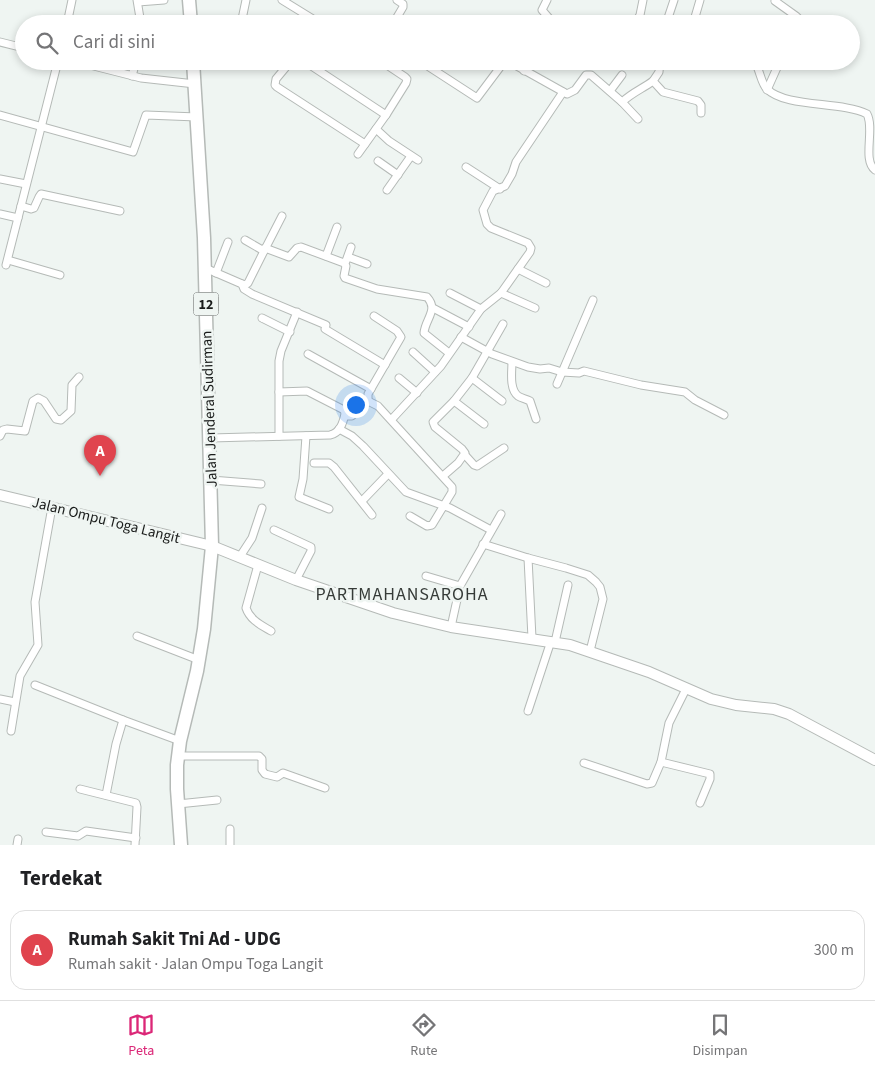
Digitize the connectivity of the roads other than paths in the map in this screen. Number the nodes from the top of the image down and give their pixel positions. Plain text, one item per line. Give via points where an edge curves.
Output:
1 (72, 0) edge
2 (164, 0) edge
3 (189, 0) edge
4 (246, 0) edge
5 (282, 0) edge
6 (397, 0) edge
7 (547, 0) edge
8 (644, 0) edge
9 (674, 0) edge
10 (700, 0) edge
11 (138, 1) edge
12 (775, 1) edge
13 (70, 15) edge
14 (140, 15) edge
15 (190, 15) edge
16 (243, 15) edge
17 (303, 15) edge
18 (398, 15) edge
19 (546, 15) edge
20 (640, 15) edge
21 (669, 15) edge
22 (696, 15) edge
23 (795, 15) edge
24 (0, 42) edge
25 (15, 46) edge
26 (55, 70) edge
27 (109, 70) edge
28 (134, 70) edge
29 (194, 70) edge
30 (284, 70) edge
31 (318, 70) edge
32 (395, 70) edge
33 (434, 70) edge
34 (499, 70) edge
35 (659, 70) edge
36 (759, 70) edge
37 (776, 70) edge
38 (524, 71) edge
39 (622, 75) dead end
40 (132, 76) junction
41 (653, 81) junction
42 (195, 84) junction
43 (767, 90) junction
44 (610, 91) junction
45 (563, 92) junction
46 (622, 102) junction
47 (701, 113) dead end
48 (0, 115) edge
49 (386, 115) junction
50 (197, 117) junction
51 (638, 119) dead end
52 (40, 125) junction
53 (376, 129) junction
54 (365, 144) junction
55 (358, 154) dead end
56 (378, 161) dead end
57 (466, 167) dead end
58 (875, 170) edge
59 (398, 175) junction
60 (0, 179) edge
61 (26, 184) junction
62 (500, 189) junction
63 (387, 190) dead end
64 (21, 206) junction
65 (120, 211) dead end
66 (0, 214) edge
67 (282, 216) dead end
68 (18, 218) junction
69 (337, 227) dead end
70 (245, 240) dead end
71 (228, 242) dead end
72 (351, 247) dead end
73 (265, 249) junction
74 (326, 256) junction
75 (347, 261) junction
76 (367, 264) dead end
77 (518, 269) junction
78 (211, 270) junction
79 (60, 275) dead end
80 (546, 283) dead end
81 (242, 284) junction
82 (501, 292) junction
83 (450, 293) dead end
84 (593, 300) dead end
85 (433, 308) junction
86 (534, 308) dead end
87 (481, 310) junction
88 (297, 312) junction
89 (374, 316) dead end
90 (262, 318) dead end
91 (503, 324) dead end
92 (468, 327) junction
93 (290, 332) junction
94 (462, 337) junction
95 (413, 352) dead end
96 (488, 352) junction
97 (449, 353) junction
98 (308, 354) dead end
99 (512, 362) junction
100 (385, 364) junction
101 (435, 372) junction
102 (562, 372) junction
103 (79, 377) dead end
104 (398, 378) dead end
105 (472, 378) junction
106 (557, 384) dead end
107 (371, 390) junction
108 (279, 392) junction
109 (417, 393) junction
110 (368, 401) junction
111 (502, 401) dead end
112 (454, 402) junction
113 (345, 416) junction
114 (724, 416) dead end
115 (536, 419) dead end
116 (392, 420) junction
117 (484, 424) dead end
118 (339, 429) junction
119 (0, 436) edge
120 (279, 436) junction
121 (306, 436) junction
122 (210, 438) junction
123 (504, 448) dead end
124 (465, 455) junction
125 (314, 462) dead end
126 (388, 474) junction
127 (443, 476) junction
128 (212, 480) junction
129 (260, 484) dead end
130 (0, 495) edge
131 (362, 501) junction
132 (443, 506) junction
133 (52, 507) junction
134 (262, 508) dead end
135 (329, 509) dead end
136 (501, 514) dead end
137 (372, 515) dead end
138 (410, 516) dead end
139 (274, 530) dead end
140 (492, 530) junction
141 (483, 544) junction
142 (212, 546) junction
143 (239, 558) junction
144 (528, 558) junction
145 (258, 565) junction
146 (426, 576) dead end
147 (296, 580) junction
148 (568, 585) dead end
149 (460, 586) junction
150 (452, 627) junction
151 (271, 631) dead end
152 (137, 636) dead end
153 (532, 638) junction
154 (553, 642) junction
155 (590, 651) junction
156 (199, 660) junction
157 (35, 685) dead end
158 (686, 689) junction
159 (0, 699) edge
160 (15, 702) junction
161 (528, 711) dead end
162 (123, 720) junction
163 (11, 731) dead end
164 (180, 741) junction
165 (178, 756) junction
166 (875, 760) edge
167 (661, 762) junction
168 (584, 763) dead end
169 (325, 788) dead end
170 (80, 789) dead end
171 (106, 795) junction
172 (217, 800) dead end
173 (700, 803) dead end
174 (178, 804) junction
175 (230, 829) dead end
176 (46, 832) dead end
177 (135, 841) edge
178 (181, 845) edge
179 (230, 845) edge

1 - 13 street
2 - 11 street
3 - 15 highway
4 - 16 street
5 - 17 street
6 - 18 street via 403,4
7 - 19 street via 542,10
8 - 20 street
9 - 21 street
10 - 22 street
11 - 14 street
12 - 23 street
24 - 25 street
26 - 52 street
27 - 40 street
28 - 40 street
29 - 42 highway, Jalan Jenderal Sudirman / 12
30 - 54 street via 275,85
31 - 49 street
32 - 49 street via 407,79
33 - 34 street via 477,98
35 - 41 street
36 - 43 street
37 - 43 street
38 - 45 street
39 - 44 street
40 - 42 street
41 - 46 street
41 - 47 street via 663,92 698,101
42 - 50 highway, Jalan Jenderal Sudirman / 12
43 - 58 street via 786,98 867,114 870,162
44 - 45 street via 588,75 573,92
44 - 46 street
45 - 62 street via 516,162 506,186
46 - 51 street
48 - 52 street
49 - 53 street
50 - 52 street via 146,114 134,152
50 - 78 highway, Jalan Jenderal Sudirman / 12
52 - 61 street
53 - 54 street
53 - 59 street via 414,158
54 - 55 street
56 - 59 street
57 - 62 street
59 - 63 street
60 - 61 street
61 - 64 street
62 - 77 street via 493,192 483,210 484,217 491,228 530,246 530,252
64 - 65 street via 34,208 41,194
64 - 68 street
66 - 68 street
67 - 73 street
68 - 79 street via 7,263
69 - 74 street
70 - 73 street
71 - 78 street
72 - 75 street
73 - 74 street via 288,257 299,247
73 - 81 street via 248,283
74 - 75 street
75 - 76 street
75 - 85 street via 345,278 377,289 427,297
77 - 80 street
77 - 82 street
78 - 81 street
78 - 122 highway, Jalan Jenderal Sudirman / 12
81 - 88 street via 252,294
82 - 86 street
82 - 87 street
83 - 87 street
84 - 102 street
85 - 92 street
85 - 97 street via 424,333
87 - 92 street
88 - 93 street
88 - 100 street via 326,325 324,329
89 - 100 street via 401,337
90 - 93 street
91 - 96 street
92 - 94 street
93 - 108 street via 280,356
94 - 96 street
94 - 97 street
95 - 101 street
96 - 99 street
96 - 105 street
97 - 101 street
98 - 107 street
99 - 102 street
99 - 115 street via 514,390 518,396 530,401
100 - 107 street
101 - 109 street
102 - 106 street
102 - 114 street via 586,371 685,392
103 - 119 street via 72,385 71,411 62,420 56,419 44,401 38,398 33,401 25,431 7,429
104 - 109 street
105 - 111 street
105 - 112 street
107 - 110 street
108 - 113 street via 314,393 343,410
108 - 120 street
109 - 116 street
110 - 113 street via 352,416
110 - 116 street
112 - 117 street
112 - 124 street via 434,424 465,451
113 - 118 street
116 - 127 street
118 - 121 street via 334,435
118 - 126 street via 352,436
120 - 121 street
120 - 122 street
121 - 135 street via 299,497
122 - 128 highway, Jalan Jenderal Sudirman / 12
123 - 124 street via 476,466
124 - 127 street
125 - 131 street via 329,463 334,467
126 - 131 street
126 - 132 street via 406,492
127 - 132 street via 452,489
128 - 129 street
128 - 142 highway, Jalan Jenderal Sudirman / 12
130 - 133 main road, Jalan Ompu Toga Langit
131 - 137 street
132 - 138 street via 429,526
132 - 140 street
133 - 142 main road, Jalan Ompu Toga Langit
133 - 160 street via 34,602 38,645 20,676
134 - 143 street via 252,538
136 - 140 street
139 - 147 street via 311,548
140 - 141 street
141 - 144 street
141 - 149 street
142 - 143 main road, Jalan Ompu Toga Langit
142 - 156 highway, 12
143 - 145 main road, Jalan Ompu Toga Langit
144 - 153 street
144 - 155 street via 588,575 600,587 603,599
145 - 147 main road, Jalan Ompu Toga Langit
145 - 151 street via 246,608 256,621
146 - 149 street
147 - 150 main road, Jalan Ompu Toga Langit via 393,613
148 - 154 street
149 - 150 street
150 - 153 main road, Jalan Ompu Toga Langit
152 - 156 street
153 - 154 main road, Jalan Ompu Toga Langit
154 - 155 main road, Jalan Ompu Toga Langit
154 - 161 street
155 - 158 main road, Jalan Ompu Toga Langit
156 - 164 highway, 12
157 - 162 street
158 - 166 main road, Jalan Ompu Toga Langit via 711,699 789,714
158 - 167 street via 669,723
159 - 160 street
160 - 163 street
162 - 164 street
162 - 171 street
164 - 165 highway, 12
165 - 169 street via 259,756 265,774 276,777 283,773
165 - 174 highway, 12
167 - 168 street via 650,784
167 - 173 street via 710,774
170 - 171 street
171 - 177 street via 136,803
172 - 174 street
174 - 178 highway, 12
175 - 179 street
176 - 177 street via 78,836 86,831

